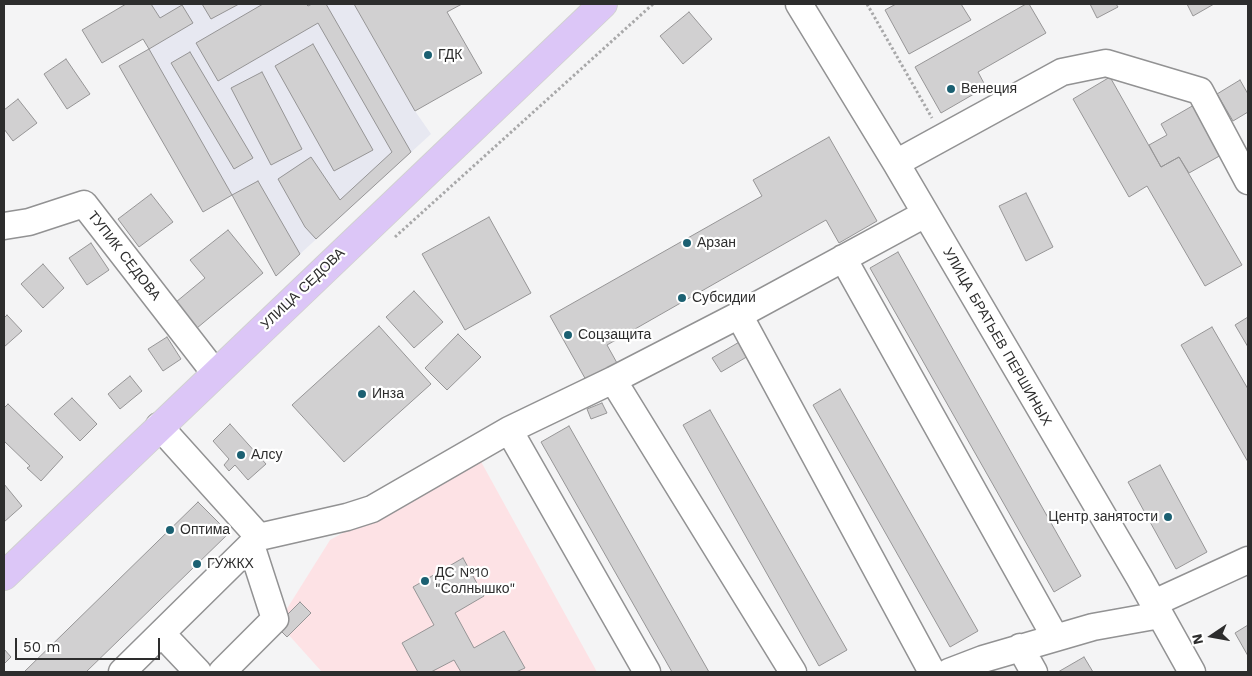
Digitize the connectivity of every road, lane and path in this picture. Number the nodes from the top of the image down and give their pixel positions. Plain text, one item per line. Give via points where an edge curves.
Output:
1 (603, 4) edge
2 (799, 4) edge
3 (867, 4) edge
4 (943, 138) junction
5 (896, 163) junction
6 (1248, 181) edge
7 (925, 214) junction
8 (4, 226) edge
9 (843, 258) junction
10 (739, 315) junction
11 (216, 373) junction
12 (613, 380) junction
13 (159, 426) junction
14 (510, 430) junction
15 (255, 541) junction
16 (1248, 560) edge
17 (4, 576) edge
18 (1157, 609) junction
19 (162, 634) junction
20 (1055, 638) junction
21 (1020, 648) junction
22 (122, 672) edge
23 (198, 672) edge
24 (222, 672) edge
25 (648, 672) edge
26 (793, 672) edge
27 (932, 672) edge
28 (949, 672) edge
29 (1034, 672) edge
30 (1192, 672) edge

1 - 11 main road, УЛИЦА СЕДОВА
2 - 5 street, УЛИЦА БРАТЬЕВ ПЕРШИНЫХ
3 - 4 path
4 - 5 street
4 - 6 street via 1062,72 1106,63 1200,91
5 - 7 street, УЛИЦА БРАТЬЕВ ПЕРШИНЫХ
7 - 9 street
7 - 18 street, УЛИЦА БРАТЬЕВ ПЕРШИНЫХ
8 - 11 street, ТУПИК СЕДОВА via 29,222 84,204
9 - 10 street
9 - 20 street
10 - 12 street
10 - 27 street
11 - 13 main road, УЛИЦА СЕДОВА
12 - 14 street
12 - 26 street
13 - 15 street
13 - 17 main road, УЛИЦА СЕДОВА
14 - 15 street via 372,509
14 - 25 street
15 - 19 street
15 - 24 street via 274,619
16 - 18 street
18 - 20 street
18 - 30 street, УЛИЦА БРАТЬЕВ ПЕРШИНЫХ
19 - 22 street
19 - 23 street
20 - 21 street
21 - 28 street
21 - 29 street

